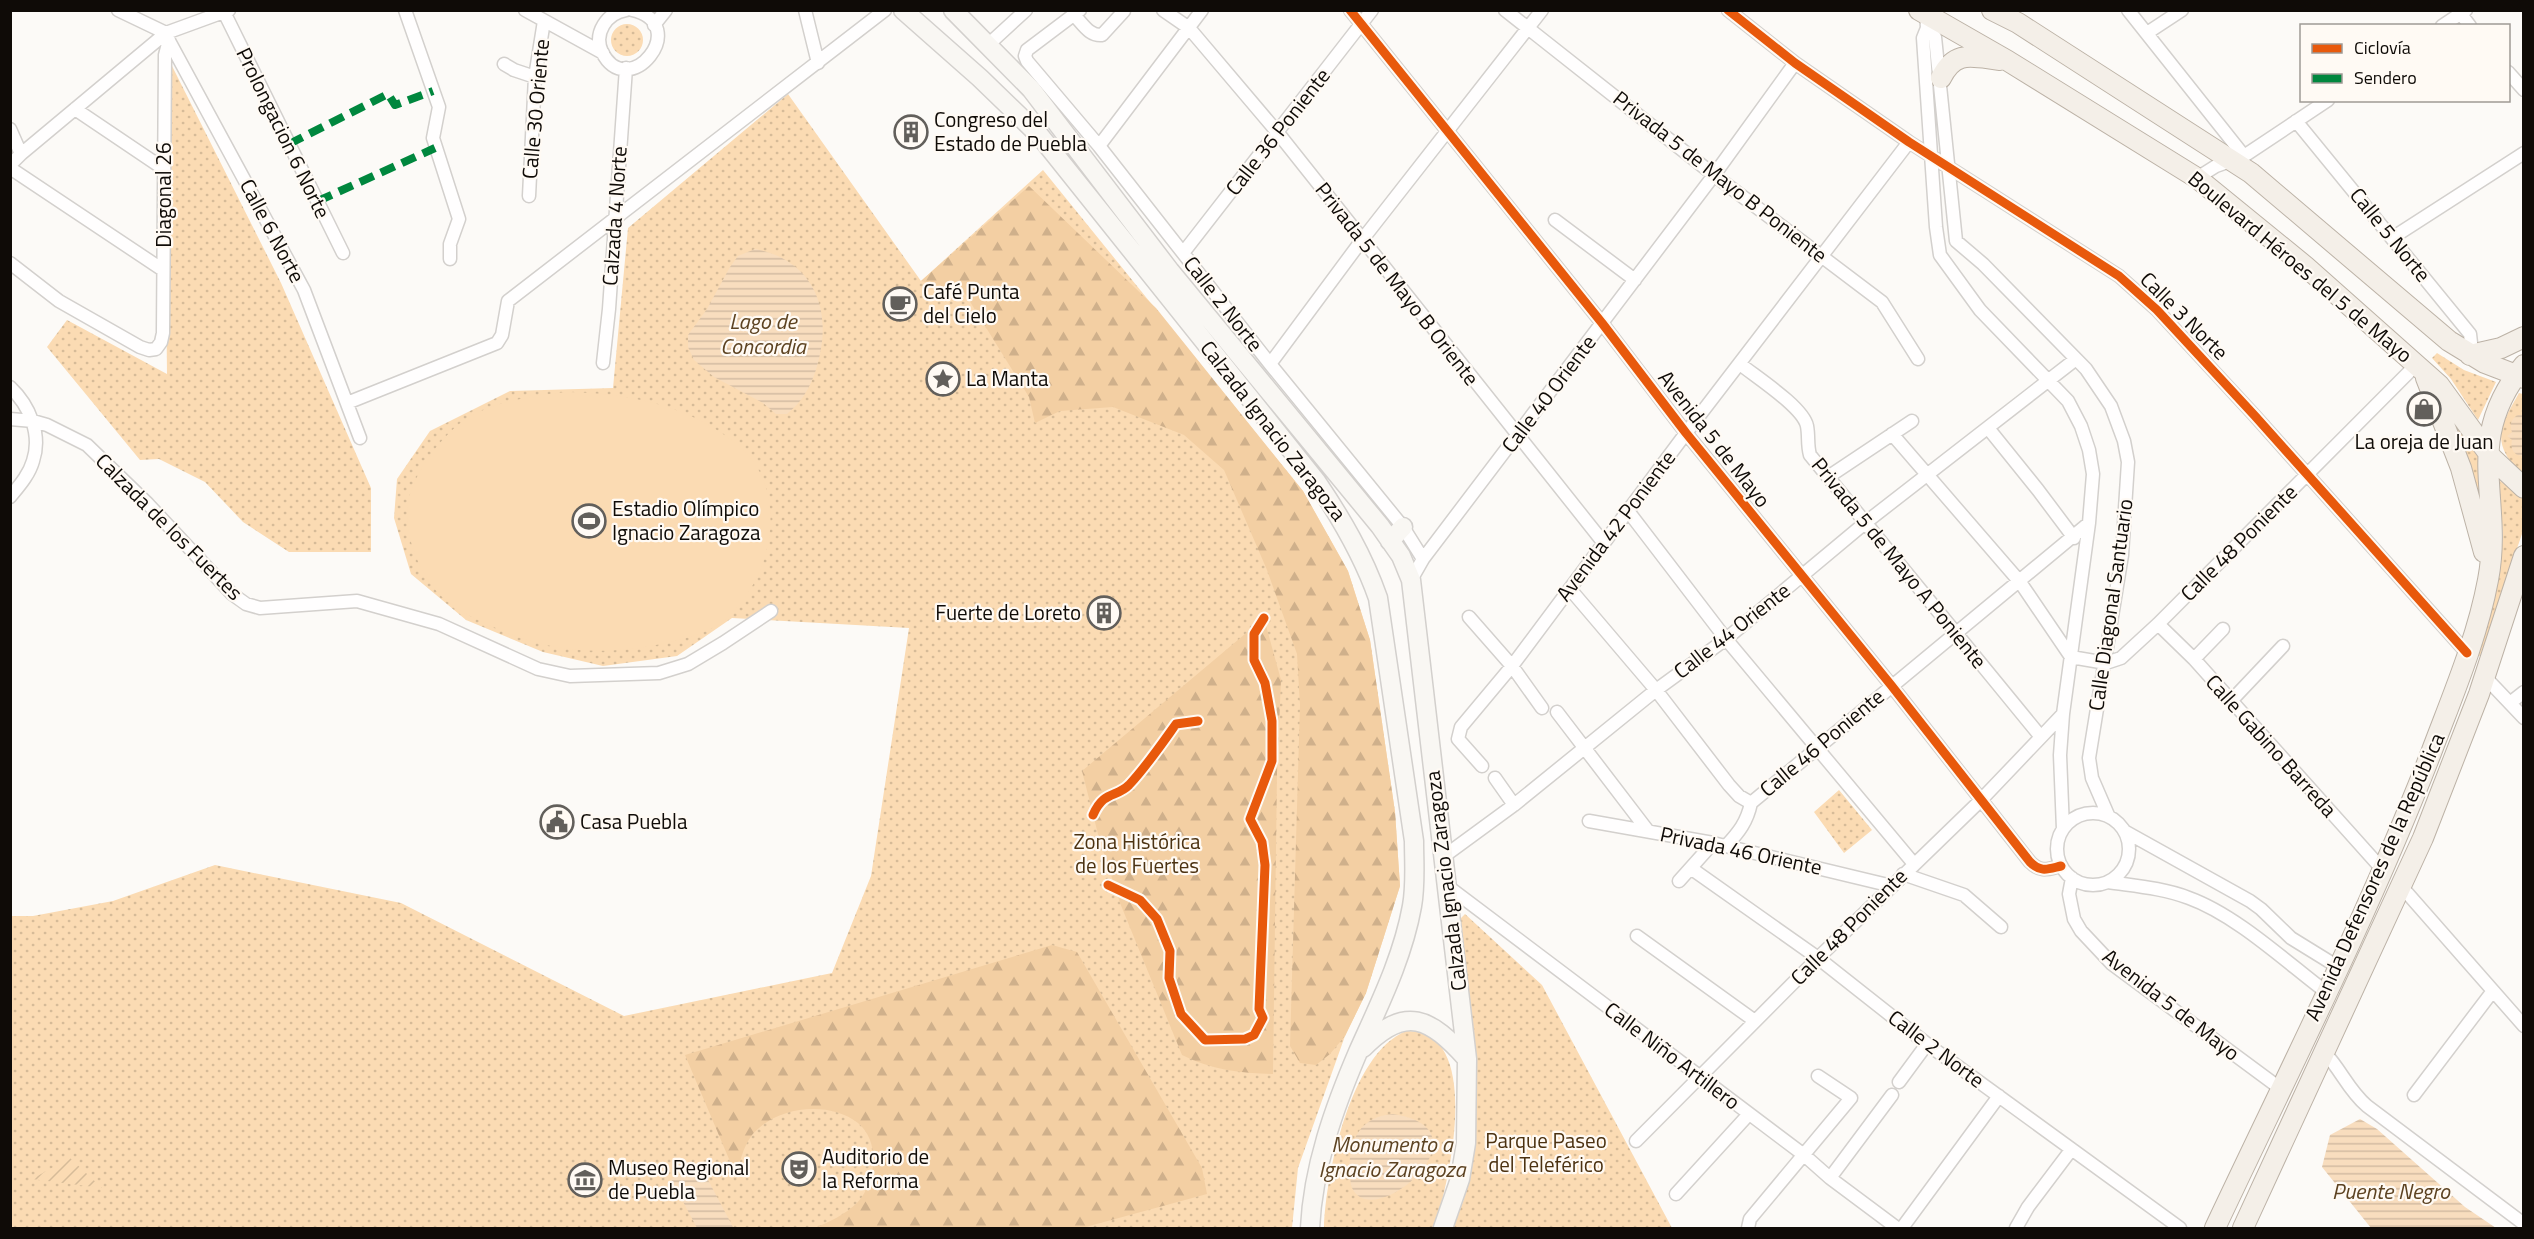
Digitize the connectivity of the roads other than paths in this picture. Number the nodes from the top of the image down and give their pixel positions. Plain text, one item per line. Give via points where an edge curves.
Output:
1 (405, 10) edge
2 (525, 10) edge
3 (666, 10) edge
4 (805, 10) edge
5 (885, 10) edge
6 (903, 10) edge
7 (953, 10) edge
8 (1026, 10) edge
9 (1163, 10) edge
10 (1202, 10) edge
11 (1350, 10) edge
12 (1372, 10) edge
13 (1505, 10) edge
14 (1542, 10) edge
15 (1728, 10) edge
16 (1992, 10) edge
17 (2128, 10) edge
18 (2182, 10) edge
19 (119, 11) edge
20 (226, 11) edge
21 (624, 11) edge
22 (1124, 11) edge
23 (2461, 12) edge
24 (1077, 13) edge
25 (1924, 16) edge
26 (544, 21) junction
27 (2445, 24) edge
28 (654, 25) junction
29 (1361, 25) junction
30 (1528, 27) junction
31 (1189, 28) junction
32 (2147, 33) junction
33 (167, 36) junction
34 (988, 44) junction
35 (603, 53) junction
36 (2008, 61) junction
37 (818, 63) junction
38 (1795, 63) junction
39 (504, 64) dead end
40 (626, 68) junction
41 (2510, 74) edge
42 (535, 77) junction
43 (1941, 78) junction
44 (1036, 83) junction
45 (2523, 90) edge
46 (2325, 102) edge
47 (1056, 107) junction
48 (75, 108) junction
49 (2296, 121) junction
50 (10, 129) edge
51 (1446, 132) junction
52 (1278, 133) junction
53 (1909, 142) junction
54 (1100, 146) junction
55 (2523, 153) edge
56 (21, 154) junction
57 (1931, 156) junction
58 (2239, 159) junction
59 (1947, 166) junction
60 (10, 167) edge
61 (164, 169) junction
62 (1714, 175) junction
63 (2197, 178) junction
64 (529, 196) dead end
65 (615, 218) junction
66 (1555, 220) dead end
67 (2392, 238) junction
68 (1362, 240) junction
69 (1183, 253) junction
70 (343, 254) dead end
71 (1823, 256) junction
72 (450, 259) dead end
73 (10, 263) edge
74 (163, 270) junction
75 (1635, 280) junction
76 (1602, 323) junction
77 (2523, 337) edge
78 (2469, 354) junction
79 (1918, 359) dead end
80 (2076, 359) junction
81 (603, 363) dead end
82 (1270, 364) junction
83 (1740, 364) junction
84 (2419, 368) junction
85 (2521, 373) edge
86 (2048, 381) junction
87 (10, 387) edge
88 (347, 403) junction
89 (10, 419) edge
90 (33, 421) junction
91 (1912, 421) dead end
92 (1988, 428) junction
93 (1686, 433) junction
94 (1892, 434) junction
95 (1517, 436) junction
96 (360, 438) dead end
97 (2488, 452) junction
98 (2308, 473) junction
99 (1929, 474) junction
100 (1828, 477) junction
101 (2523, 488) edge
102 (10, 498) edge
103 (1628, 511) junction
104 (1865, 523) junction
105 (2089, 523) junction
106 (1403, 526) junction
107 (2073, 538) junction
108 (1390, 541) junction
109 (1603, 542) junction
110 (2523, 556) edge
111 (1423, 559) junction
112 (1801, 577) junction
113 (2489, 577) junction
114 (1411, 580) junction
115 (2020, 582) junction
116 (2519, 582) edge
117 (1570, 589) junction
118 (771, 611) dead end
119 (1468, 617) dead end
120 (2158, 624) junction
121 (2223, 629) dead end
122 (1955, 633) junction
123 (1726, 639) junction
124 (2283, 646) dead end
125 (2467, 653) junction
126 (2071, 657) junction
127 (2194, 660) junction
128 (2106, 663) junction
129 (1512, 666) junction
130 (2484, 676) junction
131 (1891, 686) junction
132 (1656, 690) junction
133 (2523, 692) edge
134 (2231, 701) junction
135 (2510, 703) junction
136 (1542, 708) dead end
137 (1557, 712) dead end
138 (2063, 714) junction
139 (2523, 718) edge
140 (2041, 737) junction
141 (1816, 747) junction
142 (1585, 749) junction
143 (1482, 766) dead end
144 (1495, 778) dead end
145 (1980, 801) junction
146 (1751, 803) junction
147 (1514, 805) junction
148 (2108, 815) junction
149 (1588, 821) dead end
150 (2063, 829) junction
151 (1648, 831) junction
152 (2126, 832) junction
153 (1713, 843) junction
154 (1726, 846) junction
155 (1443, 857) junction
156 (1914, 864) junction
157 (2061, 866) junction
158 (1692, 869) junction
159 (2382, 869) junction
160 (1903, 874) junction
161 (2072, 878) junction
162 (1679, 881) dead end
163 (2108, 882) junction
164 (1446, 885) junction
165 (1892, 885) junction
166 (2401, 886) junction
167 (2001, 927) dead end
168 (1637, 936) dead end
169 (1818, 958) junction
170 (2338, 967) junction
171 (2326, 992) junction
172 (2492, 992) junction
173 (1755, 1021) junction
174 (2523, 1026) edge
175 (1927, 1044) junction
176 (1358, 1053) junction
177 (2325, 1053) junction
178 (1467, 1059) junction
179 (1700, 1076) junction
180 (1818, 1076) dead end
181 (1899, 1082) dead end
182 (2281, 1089) junction
183 (1892, 1095) dead end
184 (2414, 1095) dead end
185 (1999, 1096) junction
186 (1749, 1114) junction
187 (1636, 1141) dead end
188 (2071, 1150) junction
189 (1804, 1155) junction
190 (1830, 1178) junction
191 (1676, 1194) dead end
192 (2523, 1224) edge
193 (1310, 1228) edge
194 (1443, 1228) edge
195 (1748, 1228) edge
196 (1897, 1228) edge
197 (1902, 1228) edge
198 (2016, 1228) edge
199 (2180, 1228) edge
200 (2215, 1228) edge
201 (2243, 1228) edge

1 - 72 street via 439,107 433,138 459,219 450,244
2 - 26 street, Calle 30 Oriente
3 - 28 street
4 - 37 street
5 - 37 street
6 - 176 main road, Calzada Ignacio Zaragoza via 1040,136 1316,481 1345,524 1368,569 1379,609 1414,841 1415,879 1402,942
7 - 34 main road, Calzada Ignacio Zaragoza
8 - 34 street
9 - 31 street, Privada 5 de Mayo B Oriente
10 - 31 street
11 - 29 street, Avenida 5 de Mayo
12 - 29 street, Calle 36 Poniente
13 - 30 street, Privada 5 de Mayo B Poniente
14 - 30 street
15 - 38 street, Calle 3 Norte
16 - 58 main road, Boulevard Héroes del 5 de Mayo
17 - 32 street
18 - 32 street
19 - 33 street
20 - 33 street
20 - 70 street, Prolongacion 6 Norte
21 - 28 street via 648,17
21 - 35 street via 612,15 602,28
22 - 24 street via 1102,35 1091,34
23 - 27 street
24 - 44 street via 1027,50 1025,56
25 - 36 main road, Boulevard Héroes del 5 de Mayo
25 - 43 street, Calle Diagonal Santuario via 1935,37
25 - 57 street, Calle Diagonal Santuario
26 - 35 street, Calle 30 Oriente
26 - 42 street, Calle 30 Oriente
28 - 40 street via 658,43 650,59 635,68
29 - 51 street, Avenida 5 de Mayo
29 - 52 street, Calle 36 Poniente
30 - 51 street
30 - 62 street, Privada 5 de Mayo B Poniente
31 - 52 street, Privada 5 de Mayo B Oriente
31 - 54 street
32 - 58 street
33 - 48 street
33 - 61 street, Diagonal 26
33 - 88 street, Calle 6 Norte via 304,290
34 - 44 main road, Calzada Ignacio Zaragoza
35 - 40 street via 609,61
36 - 43 main road via 1961,57 1950,64
36 - 63 main road, Boulevard Héroes del 5 de Mayo
37 - 65 street
38 - 53 street, Calle 3 Norte
38 - 62 street, Calle 40 Oriente
39 - 42 street
40 - 65 street, Calzada 4 Norte
41 - 45 street
42 - 64 street, Calle 30 Oriente
43 - 59 street, Calle Diagonal Santuario
44 - 47 main road, Calzada Ignacio Zaragoza
46 - 49 street
47 - 54 street, Calle 2 Norte
47 - 108 main road, Calzada Ignacio Zaragoza via 1170,270
48 - 56 street
48 - 61 street
49 - 58 street
49 - 67 street, Calle 5 Norte
50 - 56 street
51 - 68 street
51 - 76 street, Avenida 5 de Mayo
52 - 68 street, Privada 5 de Mayo B Oriente
52 - 69 street, Calle 36 Poniente
53 - 57 street, Calle 3 Norte
53 - 71 street, Avenida 42 Poniente
54 - 69 street, Calle 2 Norte
55 - 67 street
56 - 60 street
57 - 59 street, Calle 3 Norte
57 - 86 street, Calle Diagonal Santuario via 1940,255 1980,310
58 - 63 street via 2216,166
58 - 78 main road, Boulevard Héroes del 5 de Mayo via 2449,341
59 - 80 street, Calle Diagonal Santuario via 1956,240
59 - 98 street, Calle 3 Norte via 2119,276 2157,310
60 - 74 street
61 - 74 street, Diagonal 26
62 - 71 street, Privada 5 de Mayo B Poniente
62 - 75 street, Calle 40 Oriente
63 - 84 main road, Boulevard Héroes del 5 de Mayo via 2305,266
65 - 81 street, Calzada 4 Norte
65 - 88 street via 508,301 497,343
66 - 75 street
67 - 78 street, Calle 5 Norte via 2470,334
68 - 82 street
68 - 95 street, Privada 5 de Mayo B Oriente
69 - 82 street, Calle 2 Norte
71 - 79 street, Privada 5 de Mayo B Poniente via 1882,302
71 - 83 street, Avenida 42 Poniente
73 - 74 street, Diagonal 26 via 59,301 149,350 156,349 163,333
75 - 76 street, Calle 40 Oriente
76 - 93 street, Avenida 5 de Mayo
76 - 95 street, Calle 40 Oriente
77 - 78 main road via 2501,348
78 - 85 main road, Boulevard Héroes del 5 de Mayo
80 - 86 street, Calle 44 Oriente
80 - 128 street, Calle Diagonal Santuario via 2097,382 2111,406 2128,462 2122,555
82 - 106 street, Calle 2 Norte
83 - 93 street, Avenida 42 Poniente
83 - 100 street, Privada 5 de Mayo A Poniente via 1799,412 1807,427 1810,455
84 - 97 main road, Boulevard Héroes del 5 de Mayo via 2448,394
84 - 98 street, Calle 48 Poniente
84 - 113 main road via 2461,468
85 - 97 main road, Avenida Defensores de la República via 2497,409
86 - 92 street, Calle 44 Oriente
86 - 105 street, Calle Diagonal Santuario via 2073,408 2088,443 2093,474
87 - 90 street via 22,398
88 - 96 street, Calle 6 Norte
89 - 90 street, Calzada de los Fuertes
90 - 102 street via 34,460
90 - 118 street, Calzada de los Fuertes via 70,436 104,459 231,594 260,608 357,601 439,624 538,669 570,676 659,673 678,667
91 - 94 street
92 - 99 street, Calle 44 Oriente
92 - 107 street
93 - 103 street, Avenida 42 Poniente
93 - 112 street, Avenida 5 de Mayo
94 - 99 street
94 - 100 street
95 - 109 street, Privada 5 de Mayo B Oriente
95 - 111 street, Calle 40 Oriente
97 - 101 main road, Boulevard Héroes del 5 de Mayo
97 - 113 main road, Avenida Defensores de la República via 2492,534
98 - 120 street, Calle 48 Poniente
98 - 125 street, Calle 3 Norte
99 - 104 street, Calle 44 Oriente
99 - 115 street
100 - 104 street, Privada 5 de Mayo A Poniente
103 - 109 street, Avenida 42 Poniente
103 - 123 street
104 - 112 street, Calle 44 Oriente
104 - 122 street, Privada 5 de Mayo A Poniente
105 - 107 street, Calle 46 Poniente
105 - 126 street, Calle Diagonal Santuario
106 - 108 main road
106 - 111 street, Calle 2 Norte
107 - 115 street, Calle 46 Poniente
108 - 114 main road, Calzada Ignacio Zaragoza
109 - 117 street, Avenida 42 Poniente
110 - 116 main road, Avenida Defensores de la República
111 - 114 street, Calle 40 Oriente
112 - 123 street, Calle 44 Oriente
112 - 131 street, Avenida 5 de Mayo
113 - 125 main road, Avenida Defensores de la República
114 - 155 main road, Calzada Ignacio Zaragoza
115 - 122 street, Calle 46 Poniente
115 - 126 street
116 - 130 main road, Avenida Defensores de la República
117 - 129 street, Avenida 42 Poniente
117 - 132 street
119 - 129 street
120 - 127 street, Calle Gabino Barreda
120 - 128 street, Calle 48 Poniente via 2121,658
121 - 127 street
122 - 131 street, Calle 46 Poniente
122 - 140 street, Privada 5 de Mayo A Poniente
123 - 132 street, Calle 44 Oriente
123 - 141 street
124 - 134 street
125 - 159 main road, Avenida Defensores de la República via 2422,776
126 - 128 street
126 - 138 street, Calle Diagonal Santuario
127 - 134 street, Calle Gabino Barreda
128 - 148 street, Calle Diagonal Santuario via 2089,758 2092,778
129 - 136 street
129 - 143 street, Avenida 42 Poniente via 1461,727 1458,739
130 - 135 street
130 - 166 main road, Avenida Defensores de la República via 2439,800
131 - 141 street, Calle 46 Poniente
131 - 145 street, Avenida 5 de Mayo
132 - 142 street, Calle 44 Oriente
132 - 146 street via 1729,785
133 - 135 street
134 - 159 street, Calle Gabino Barreda
135 - 139 street
137 - 142 street
138 - 140 street, Calle 48 Poniente
138 - 150 street, Calle Diagonal Santuario
140 - 145 street, Calle 48 Poniente
141 - 146 street, Calle 46 Poniente
141 - 156 street
142 - 147 street, Calle 44 Oriente
142 - 151 street
144 - 147 street
145 - 156 street, Calle 48 Poniente
145 - 157 street, Avenida 5 de Mayo via 2037,869
146 - 154 street via 1740,832
147 - 155 street, Calle 44 Oriente
148 - 150 street via 2078,816
148 - 152 street
149 - 151 street, Privada 46 Oriente
150 - 157 street via 2057,850
151 - 153 street, Privada 46 Oriente
152 - 163 street via 2129,855 2118,876
152 - 170 street via 2250,901 2291,938
153 - 154 street, Privada 46 Oriente
153 - 158 street
154 - 165 street, Privada 46 Oriente
155 - 164 main road, Calzada Ignacio Zaragoza
156 - 160 street, Calle 48 Poniente
157 - 161 street
158 - 162 street
158 - 169 street, Calle 2 Norte
159 - 170 main road, Avenida Defensores de la República
160 - 165 street, Calle 48 Poniente
160 - 167 street via 1964,895
161 - 163 street via 2089,885
161 - 182 street, Avenida 5 de Mayo via 2069,894 2074,919 2112,964
163 - 171 street via 2160,889 2219,911
164 - 178 main road, Calzada Ignacio Zaragoza
164 - 179 street, Calle Niño Artillero
165 - 169 street, Calle 48 Poniente
166 - 172 street
166 - 177 main road, Avenida Defensores de la República
168 - 173 street
169 - 173 street, Calle 48 Poniente
169 - 175 street, Calle 2 Norte
170 - 171 main road, Avenida Defensores de la República
171 - 182 main road, Avenida Defensores de la República
172 - 174 street
172 - 184 street
173 - 179 street, Calle 48 Poniente
175 - 181 street
175 - 185 street, Calle 2 Norte
176 - 178 main road via 1372,1039 1406,1020 1434,1027
176 - 193 main road, Calzada Ignacio Zaragoza via 1321,1155
177 - 192 street via 2361,1102
177 - 201 main road, Avenida Defensores de la República
178 - 194 main road, Calzada Ignacio Zaragoza via 1466,1143 1460,1179
179 - 186 street, Calle Niño Artillero
179 - 187 street, Calle 48 Poniente
180 - 189 street via 1851,1098
182 - 200 main road, Avenida Defensores de la República
183 - 190 street
185 - 188 street, Calle 2 Norte
185 - 197 street
186 - 189 street, Calle Niño Artillero
186 - 191 street
188 - 198 street
188 - 199 street, Calle 2 Norte
189 - 190 street, Calle Niño Artillero
189 - 195 street via 1750,1219
190 - 196 street, Calle Niño Artillero

